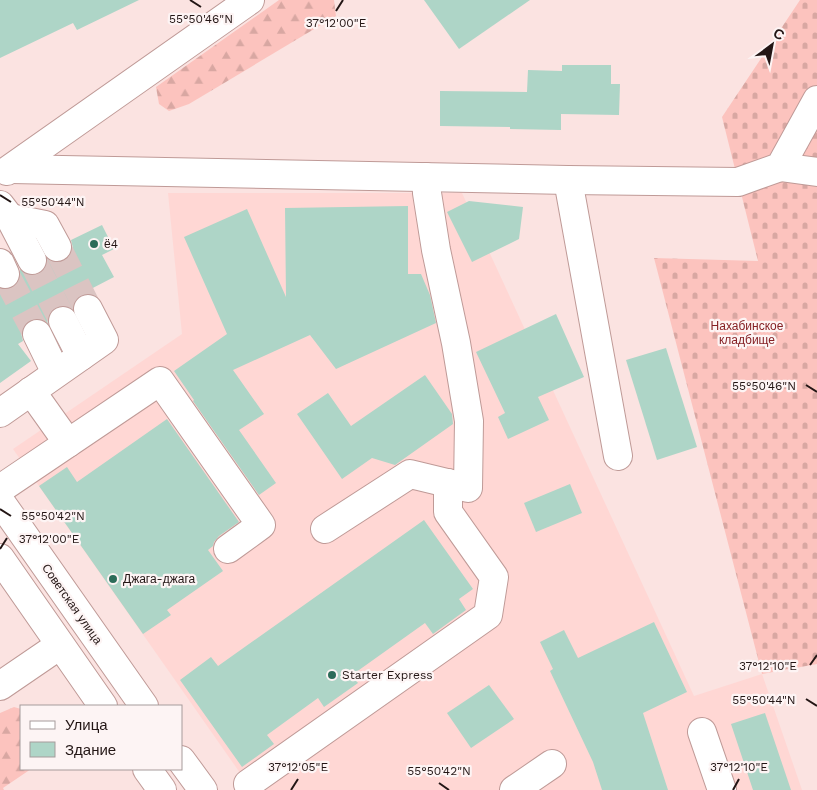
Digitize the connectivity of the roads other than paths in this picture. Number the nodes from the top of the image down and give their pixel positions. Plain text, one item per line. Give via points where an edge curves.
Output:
1 (250, 0) edge
2 (817, 100) edge
3 (780, 167) junction
4 (817, 172) edge
5 (6, 173) edge
6 (426, 177) junction
7 (568, 180) junction
8 (5, 212) edge
9 (57, 247) tunnel mouth
10 (32, 260) tunnel mouth
11 (88, 309) tunnel mouth
12 (63, 321) tunnel mouth
13 (37, 334) tunnel mouth
14 (81, 356) junction
15 (56, 373) junction
16 (31, 391) junction
17 (2, 408) edge
18 (68, 443) junction
19 (618, 456) dead end
20 (448, 483) junction
21 (0, 489) edge
22 (0, 501) edge
23 (325, 529) dead end
24 (228, 549) dead end
25 (0, 558) edge
26 (60, 644) junction
27 (0, 686) edge
28 (103, 705) edge
29 (143, 705) edge
30 (702, 732) dead end
31 (182, 761) edge
32 (552, 764) dead end
33 (148, 770) edge
34 (248, 784) dead end
35 (162, 790) edge
36 (203, 790) edge
37 (514, 790) edge
38 (722, 790) edge

1 - 5 street
2 - 3 street
3 - 4 street
3 - 7 street via 738,182
5 - 6 street
6 - 7 street
6 - 20 street via 436,250 469,421 468,488
7 - 19 street
8 - 9 street via 45,225
8 - 10 street
11 - 14 street via 104,340
12 - 14 street
13 - 15 street
14 - 15 street
15 - 16 street
16 - 17 street
16 - 18 street
18 - 21 street
18 - 24 street via 160,381 261,525
20 - 23 street via 410,474
20 - 34 street via 448,512 494,577 488,615
22 - 29 street, Советская улица
25 - 26 street
26 - 27 street
26 - 28 street
30 - 38 street
31 - 36 street
32 - 37 street
33 - 35 street

